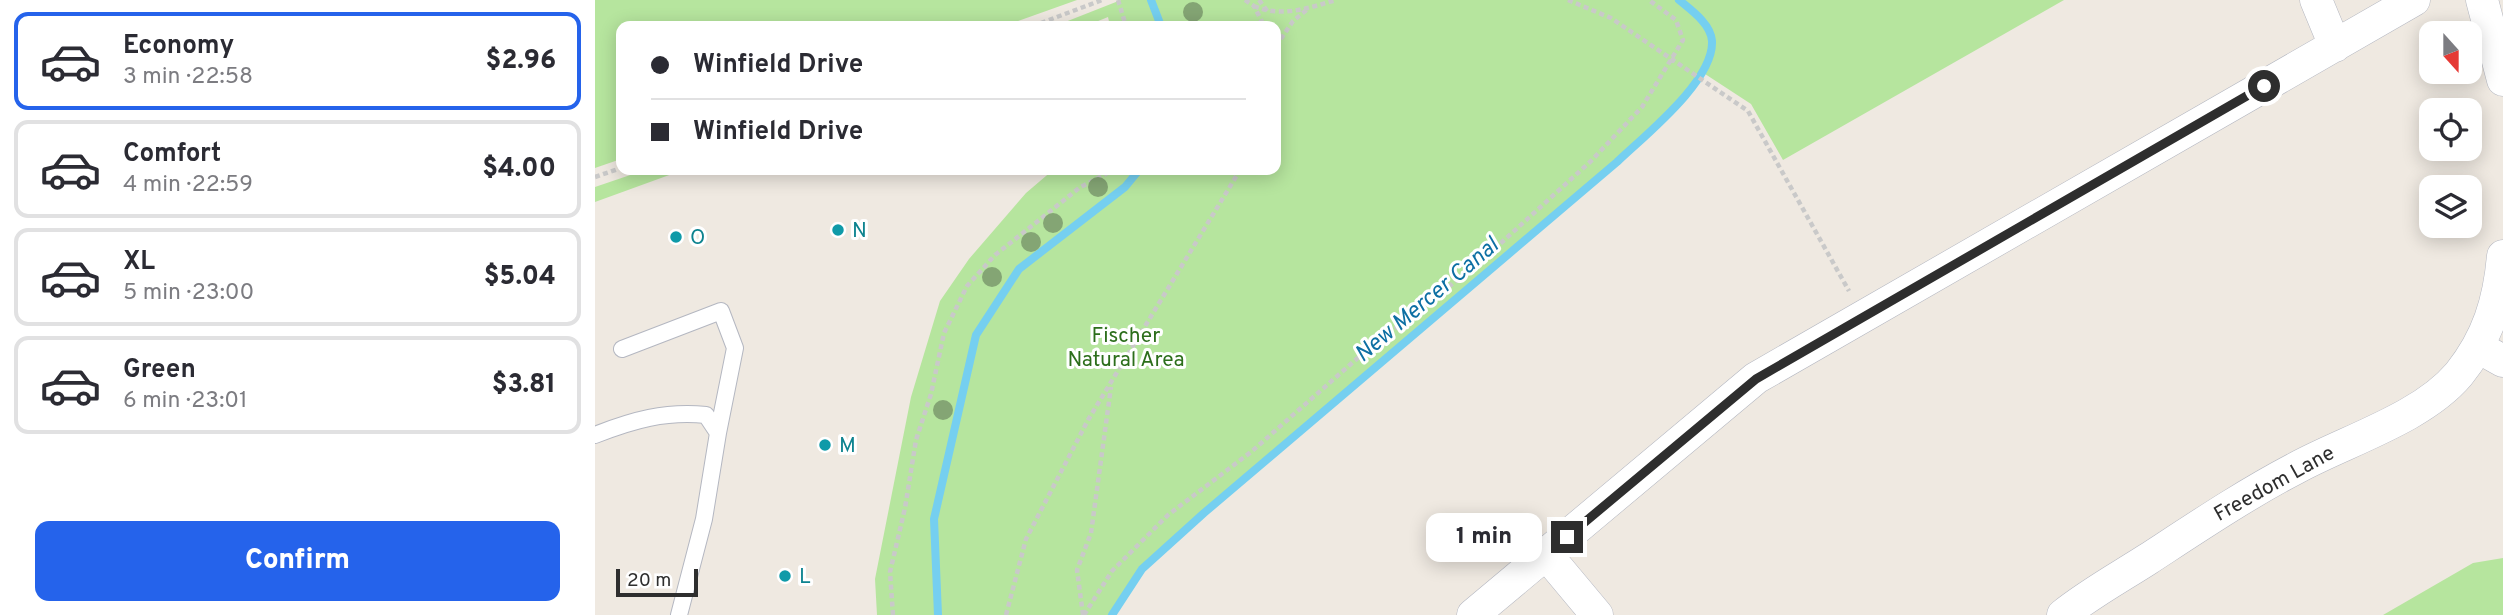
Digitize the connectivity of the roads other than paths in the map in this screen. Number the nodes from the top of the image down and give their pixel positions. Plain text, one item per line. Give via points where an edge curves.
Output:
1 (2316, 0) edge
2 (2414, 0) edge
3 (2482, 0) edge
4 (2335, 46) junction
5 (2503, 80) edge
6 (2503, 256) edge
7 (622, 349) dead end
8 (2491, 354) edge
9 (718, 433) junction
10 (595, 435) edge
11 (1546, 554) junction
12 (680, 615) edge
13 (1473, 615) edge
14 (1597, 615) edge
15 (2063, 615) edge

1 - 4 street
2 - 4 street
3 - 5 street
4 - 11 street via 1756,379
6 - 8 street, Freedom Lane via 2500,294 2491,321
7 - 9 lane via 722,311 735,348
8 - 15 street, Freedom Lane via 2421,406 2297,467
9 - 10 lane via 706,415 678,412 639,418
9 - 12 lane via 704,519
11 - 13 street
11 - 14 street

